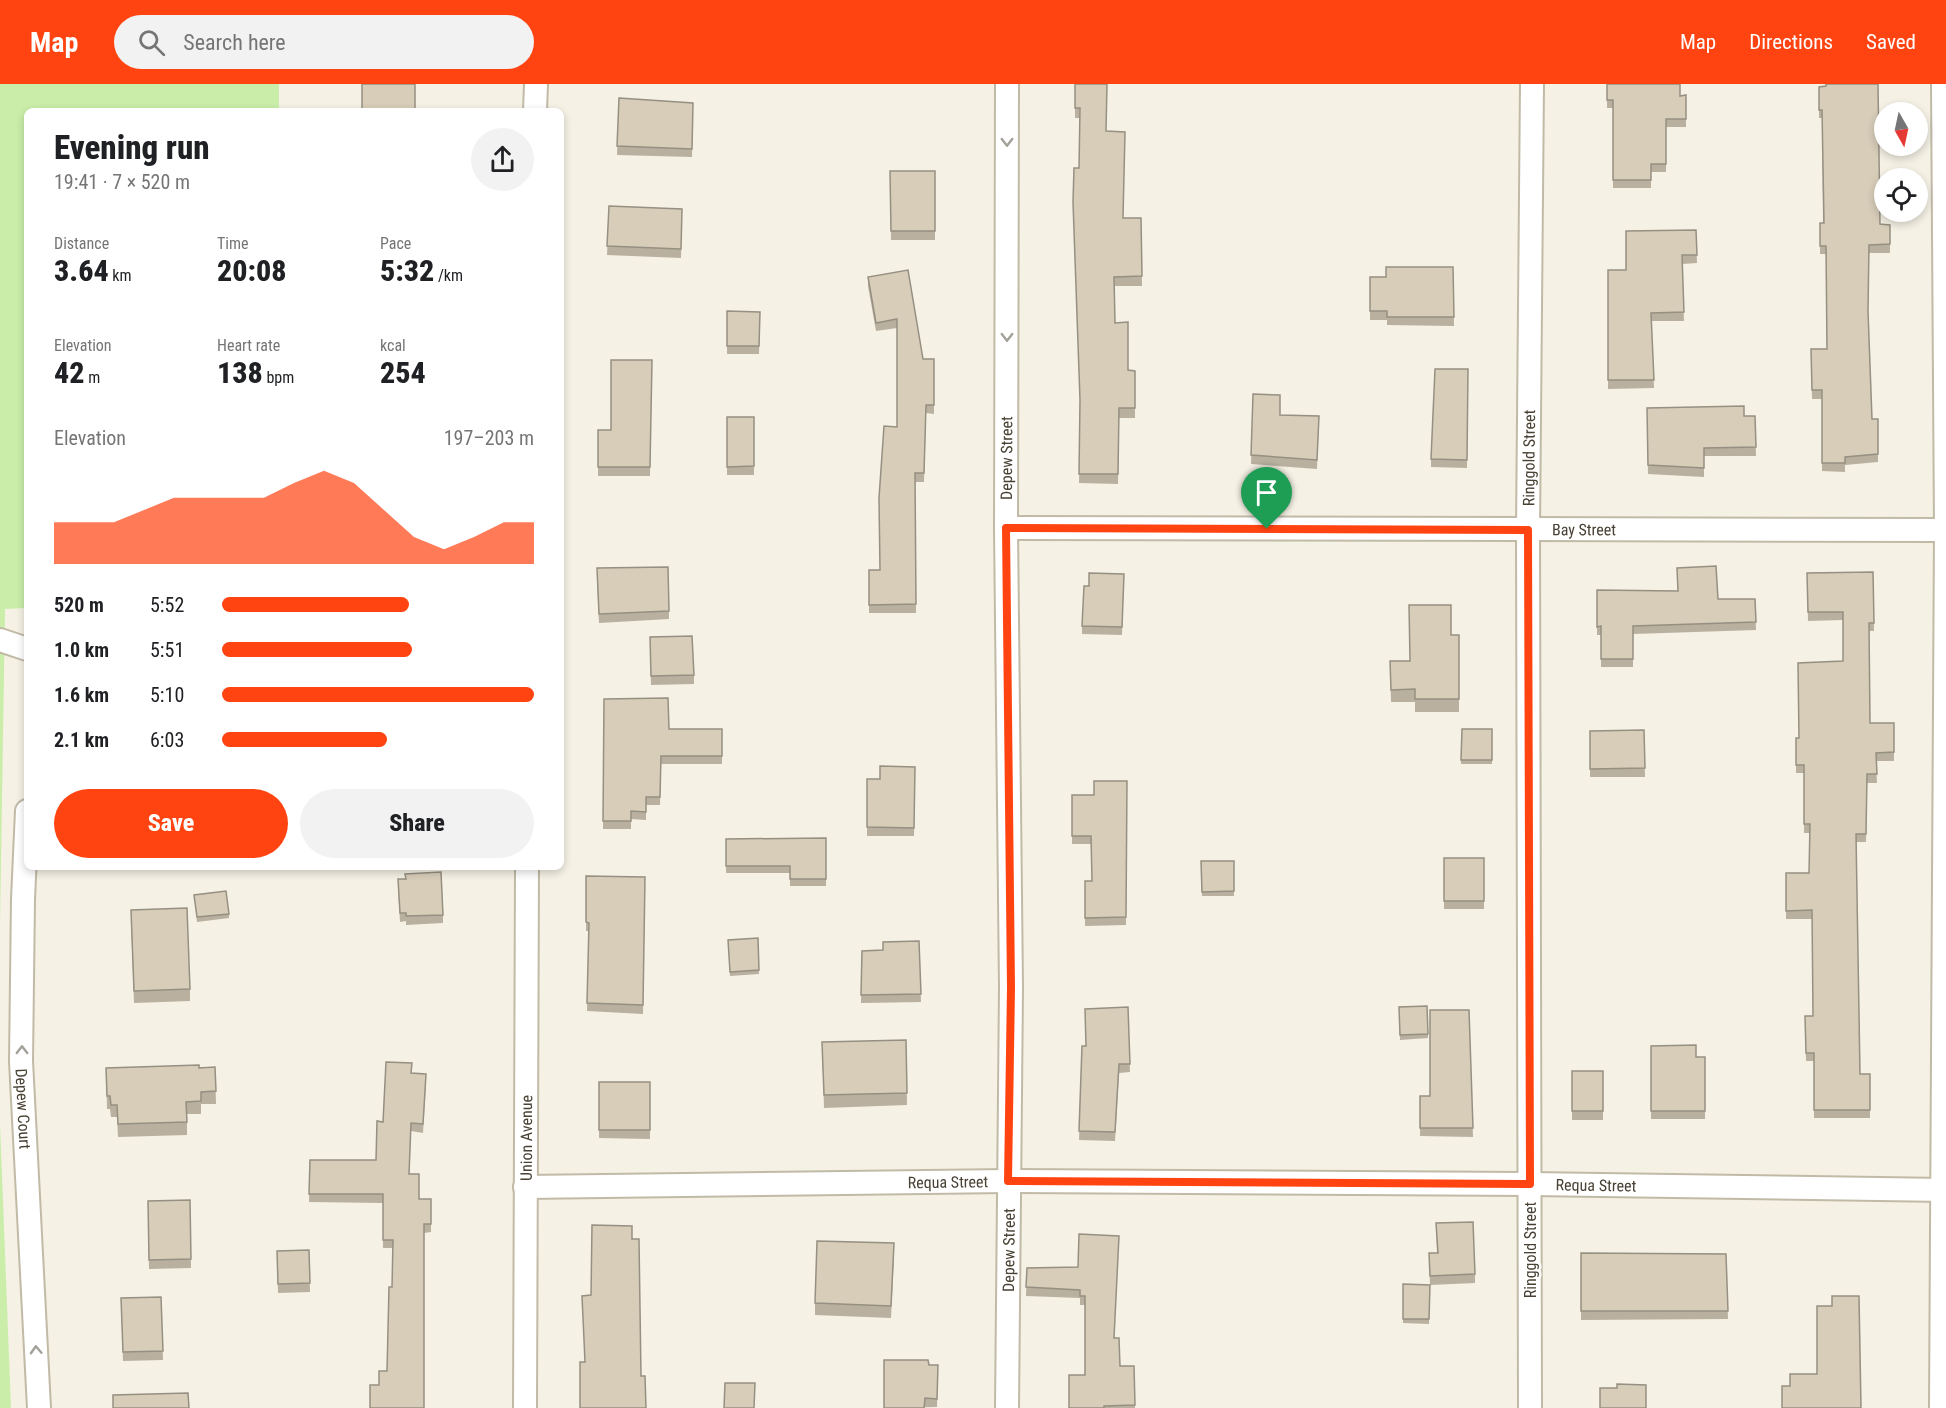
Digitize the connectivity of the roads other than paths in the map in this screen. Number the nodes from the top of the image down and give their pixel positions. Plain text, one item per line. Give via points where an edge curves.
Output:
1 (536, 84) edge
2 (1007, 84) edge
3 (1532, 84) edge
4 (1943, 84) edge
5 (535, 108) edge
6 (1006, 528) junction
7 (1528, 530) junction
8 (1946, 530) edge
9 (0, 640) edge
10 (24, 649) edge
11 (24, 864) edge
12 (527, 870) edge
13 (1008, 1181) junction
14 (1530, 1184) junction
15 (525, 1187) junction
16 (1944, 1190) edge
17 (39, 1408) edge
18 (525, 1408) edge
19 (1007, 1408) edge
20 (1530, 1408) edge
21 (1941, 1408) edge

1 - 5 street
2 -> 6 street, Depew Street
3 - 7 street, Ringgold Street
4 - 8 street
6 - 7 street, Bay Street
6 - 13 street, Depew Street via 1011,976
7 - 8 street, Bay Street
7 - 14 street, Ringgold Street
8 - 16 street
9 - 10 street
17 -> 11 street, Depew Court via 21,1061
12 - 15 street, Union Avenue
13 - 14 street, Requa Street
13 - 15 street, Requa Street
13 - 19 street, Depew Street
14 - 16 street, Requa Street
14 - 20 street, Ringgold Street
15 - 18 street, Union Avenue
16 - 21 street

